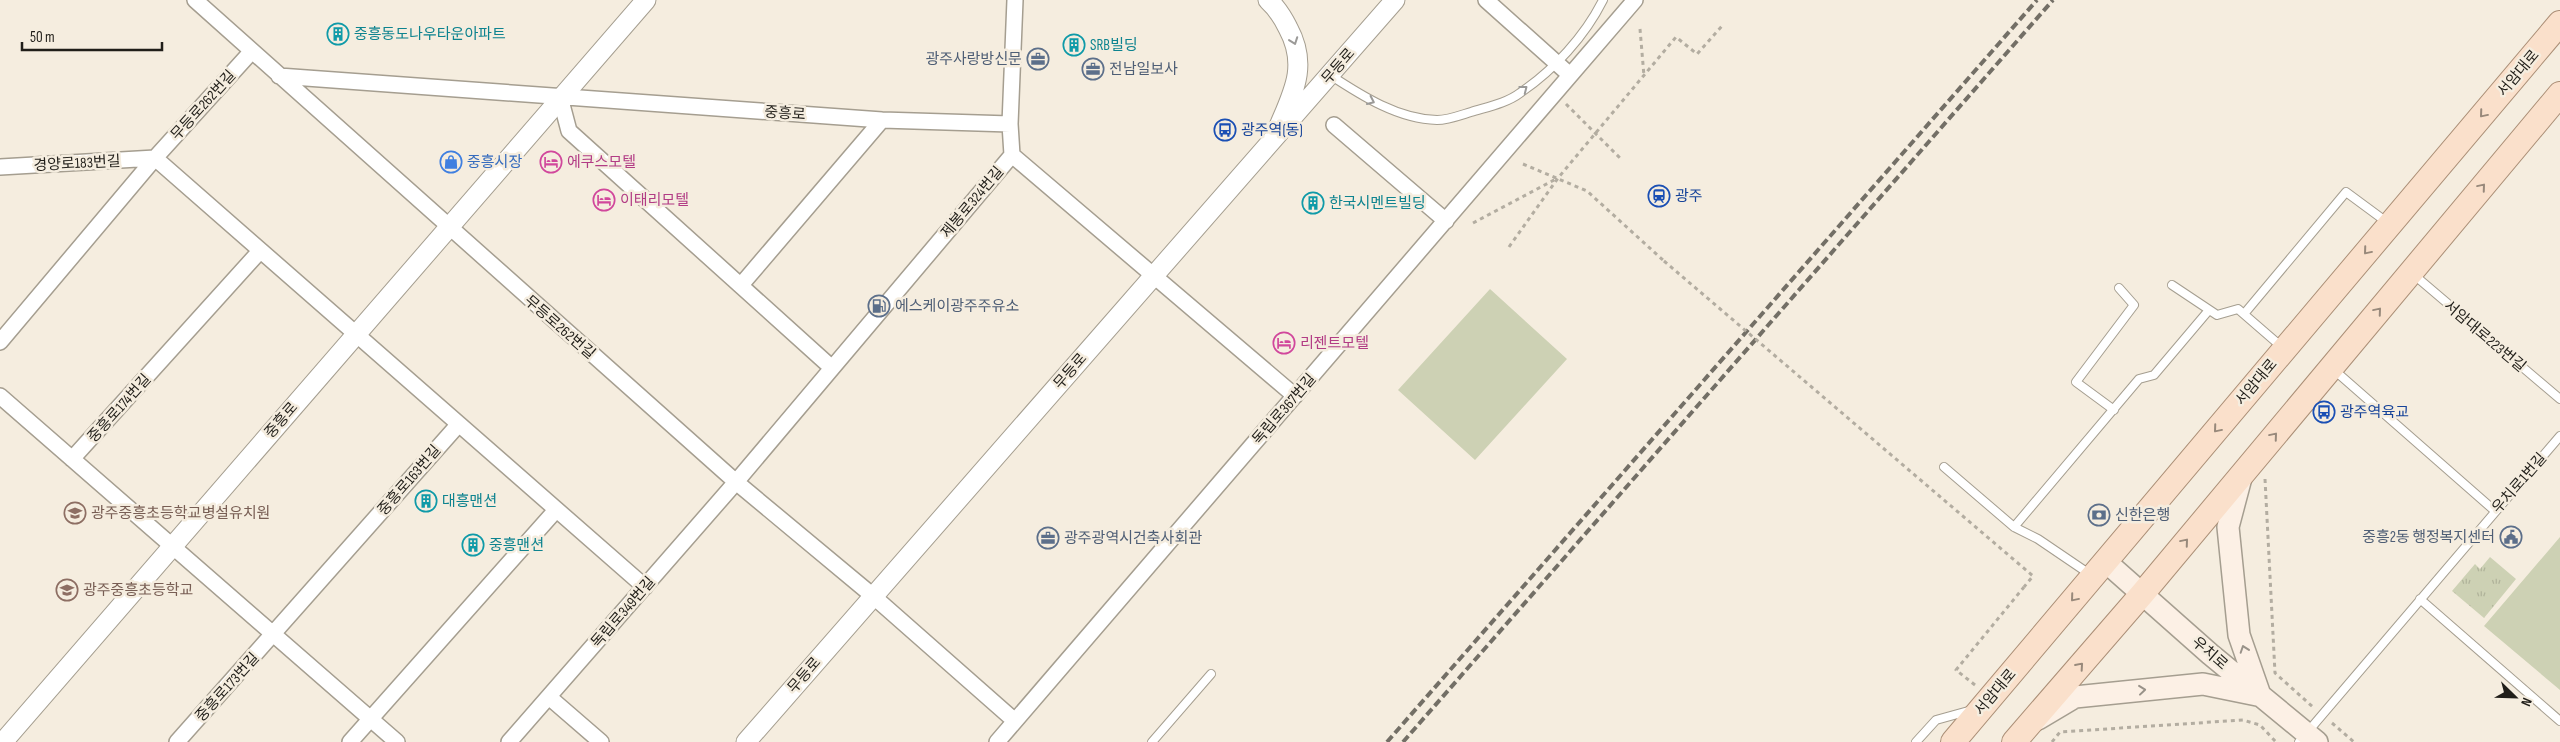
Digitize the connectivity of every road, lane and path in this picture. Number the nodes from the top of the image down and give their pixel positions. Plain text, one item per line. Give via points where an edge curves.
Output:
1 (195, 0) edge
2 (646, 0) edge
3 (1016, 0) edge
4 (1268, 0) edge
5 (1395, 0) edge
6 (1486, 0) edge
7 (1603, 0) edge
8 (1635, 0) edge
9 (2560, 23) edge
10 (1722, 26) dead end
11 (1640, 30) dead end
12 (252, 52) junction
13 (1556, 63) junction
14 (1330, 75) junction
15 (1570, 75) junction
16 (279, 76) junction
17 (1644, 76) junction
18 (1554, 93) junction
19 (2560, 94) edge
20 (560, 97) junction
21 (882, 120) junction
22 (1010, 124) junction
23 (1334, 125) dead end
24 (1595, 133) junction
25 (1272, 142) junction
26 (1012, 155) junction
27 (155, 158) junction
28 (1620, 158) dead end
29 (1523, 164) dead end
30 (0, 167) edge
31 (1558, 178) junction
32 (1446, 221) junction
33 (1473, 223) dead end
34 (2390, 224) junction
35 (449, 229) junction
36 (1509, 247) dead end
37 (260, 251) junction
38 (2411, 272) junction
39 (1155, 274) junction
40 (741, 285) junction
41 (2172, 285) dead end
42 (2119, 288) dead end
43 (2208, 310) junction
44 (2244, 314) junction
45 (355, 334) junction
46 (0, 342) edge
47 (2284, 349) junction
48 (832, 368) junction
49 (2331, 368) junction
50 (0, 396) edge
51 (1295, 396) junction
52 (2560, 399) edge
53 (2114, 410) junction
54 (458, 425) junction
55 (2560, 436) edge
56 (72, 459) junction
57 (1944, 467) dead end
58 (2254, 472) junction
59 (736, 482) junction
60 (556, 510) junction
61 (2495, 511) junction
62 (2014, 527) junction
63 (361, 535) joint
64 (172, 546) junction
65 (2099, 568) junction
66 (645, 587) junction
67 (2143, 593) junction
68 (873, 596) junction
69 (2420, 599) junction
70 (274, 634) junction
71 (1211, 674) dead end
72 (2260, 695) junction
73 (549, 696) junction
74 (1987, 702) junction
75 (2321, 714) junction
76 (370, 719) junction
77 (1015, 721) junction
78 (2560, 721) edge
79 (2031, 723) junction
80 (2307, 739) edge
81 (179, 740) edge
82 (3, 742) edge
83 (350, 742) edge
84 (397, 742) edge
85 (510, 742) edge
86 (601, 742) edge
87 (746, 742) edge
88 (997, 742) edge
89 (1152, 742) edge
90 (1916, 742) edge
91 (1953, 742) edge
92 (2014, 742) edge
93 (2052, 742) edge
94 (2276, 742) edge
95 (2354, 742) edge

1 - 12 street, 무등로262번길
2 - 20 street, 중흥로
3 - 22 street, 제봉로324번길
4 -> 25 street via 1283,18 1295,41 1299,60 1296,81
5 - 14 street, 무등로
6 - 13 street
7 - 13 lane via 1582,34
8 - 15 street, 독립로367번길
9 -> 34 main road, 서암대로
10 - 17 path via 1697,54 1676,36
11 - 17 path
12 - 16 street, 무등로262번길
12 - 27 street, 무등로262번길
14 -> 13 lane via 1361,96 1396,112 1439,120 1489,107 1520,94
13 - 15 street
14 - 25 street, 무등로
15 - 18 street, 독립로367번길
16 - 20 street, 중흥로
16 - 35 street, 무등로262번길
17 - 24 path
18 - 24 path
18 - 32 street, 독립로367번길
38 -> 19 main road
20 - 21 street, 중흥로
20 - 35 street, 중흥로
20 - 40 street via 569,131
21 - 22 street, 중흥로
21 - 40 street
22 - 26 street, 제봉로324번길
23 - 32 street
24 - 28 path
24 - 31 path
25 - 39 street, 무등로
26 - 39 street
26 - 48 street, 제봉로324번길
27 - 30 street, 경양로183번길
27 - 37 street
27 - 46 street, 경양로183번길
29 - 31 path
31 - 33 path
31 - 36 path
31 - 74 path, bridge via 1587,191 1664,261 2034,576 1956,670
32 - 51 street, 독립로367번길
34 - 44 lane via 2346,192
34 -> 47 main road, 서암대로
35 - 45 street, 중흥로
35 - 59 street, 무등로262번길
37 - 45 street
37 - 56 street, 중흥로174번길
49 -> 38 main road
38 - 52 lane, 서암대로223번길
39 - 51 street
39 - 68 street, 무등로
40 - 48 street
41 - 43 lane
42 - 53 lane via 2134,305 2076,382
43 - 44 lane via 2217,315 2238,309
43 - 53 lane via 2154,375 2139,379
44 - 47 lane
45 - 54 street
45 - 64 street, 중흥로
47 -> 65 main road, 서암대로
48 - 59 street, 제봉로324번길
58 -> 49 main road
49 - 61 lane
50 - 56 street
51 - 77 street, 독립로367번길
53 - 62 lane
54 - 60 street
54 - 63 street, 중흥로163번길
55 - 61 lane, 우치로1번길
56 - 64 street
57 - 62 lane
67 -> 58 main road
72 -> 58 main road via 2239,634 2228,527
58 - 75 path via 2275,673
59 - 66 street, 독립로349번길
59 - 68 street, 무등로262번길
60 - 66 street
60 - 76 street
61 - 69 lane, 우치로1번길
62 - 65 lane
63 - 70 street, 중흥로173번길
64 - 70 street
64 - 82 street, 중흥로
65 - 67 main road, 우치로
65 -> 74 main road, 서암대로
66 - 73 street, 독립로349번길
67 - 72 main road, 우치로
79 -> 67 main road
68 - 77 street, 무등로262번길
68 - 87 street, 무등로
69 - 75 lane, 우치로1번길
69 - 78 lane
70 - 76 street
70 - 81 street, 중흥로173번길
71 - 89 lane
79 -> 72 main road via 2076,697 2203,684
72 - 80 main road, 우치로
73 - 85 street, 독립로349번길
73 - 86 street
74 - 90 lane via 1936,720
74 - 91 main road, 서암대로
75 - 80 lane, 우치로1번길
75 - 95 path
76 - 83 street
76 - 84 street
77 - 88 street, 독립로367번길
79 - 92 main road
93 - 94 path via 2060,732 2243,720 2260,725

